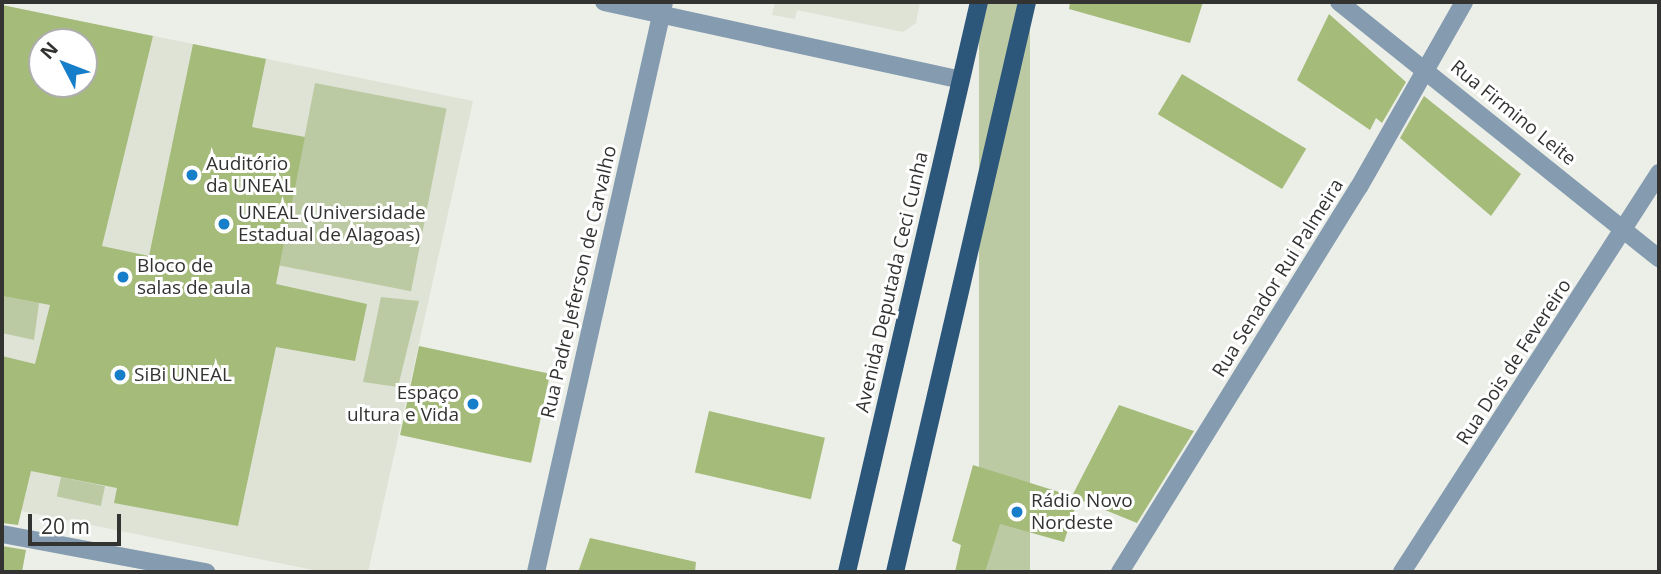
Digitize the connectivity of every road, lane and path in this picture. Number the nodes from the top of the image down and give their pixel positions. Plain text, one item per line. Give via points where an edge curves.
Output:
1 (604, 2) edge
2 (979, 2) edge
3 (1027, 2) edge
4 (1339, 2) edge
5 (1464, 2) edge
6 (662, 8) edge
7 (1424, 69) junction
8 (961, 80) junction
9 (1659, 173) edge
10 (1625, 230) junction
11 (1659, 258) edge
12 (2, 534) edge
13 (206, 572) edge
14 (536, 572) edge
15 (846, 572) edge
16 (895, 572) edge
17 (1120, 572) edge
18 (1402, 572) edge

1 - 6 street
2 - 8 main road, Avenida Deputada Ceci Cunha
3 - 16 main road
4 - 7 street, Rua Firmino Leite
5 - 7 street, Rua Senador Rui Palmeira
6 - 8 street
6 - 14 street, Rua Padre Jeferson de Carvalho
7 - 10 street, Rua Firmino Leite
7 - 17 street, Rua Senador Rui Palmeira via 1352,199
8 - 15 main road, Avenida Deputada Ceci Cunha
9 - 10 street, Rua Dois de Fevereiro
10 - 11 street, Rua Firmino Leite
10 - 18 street, Rua Dois de Fevereiro
12 - 13 street

